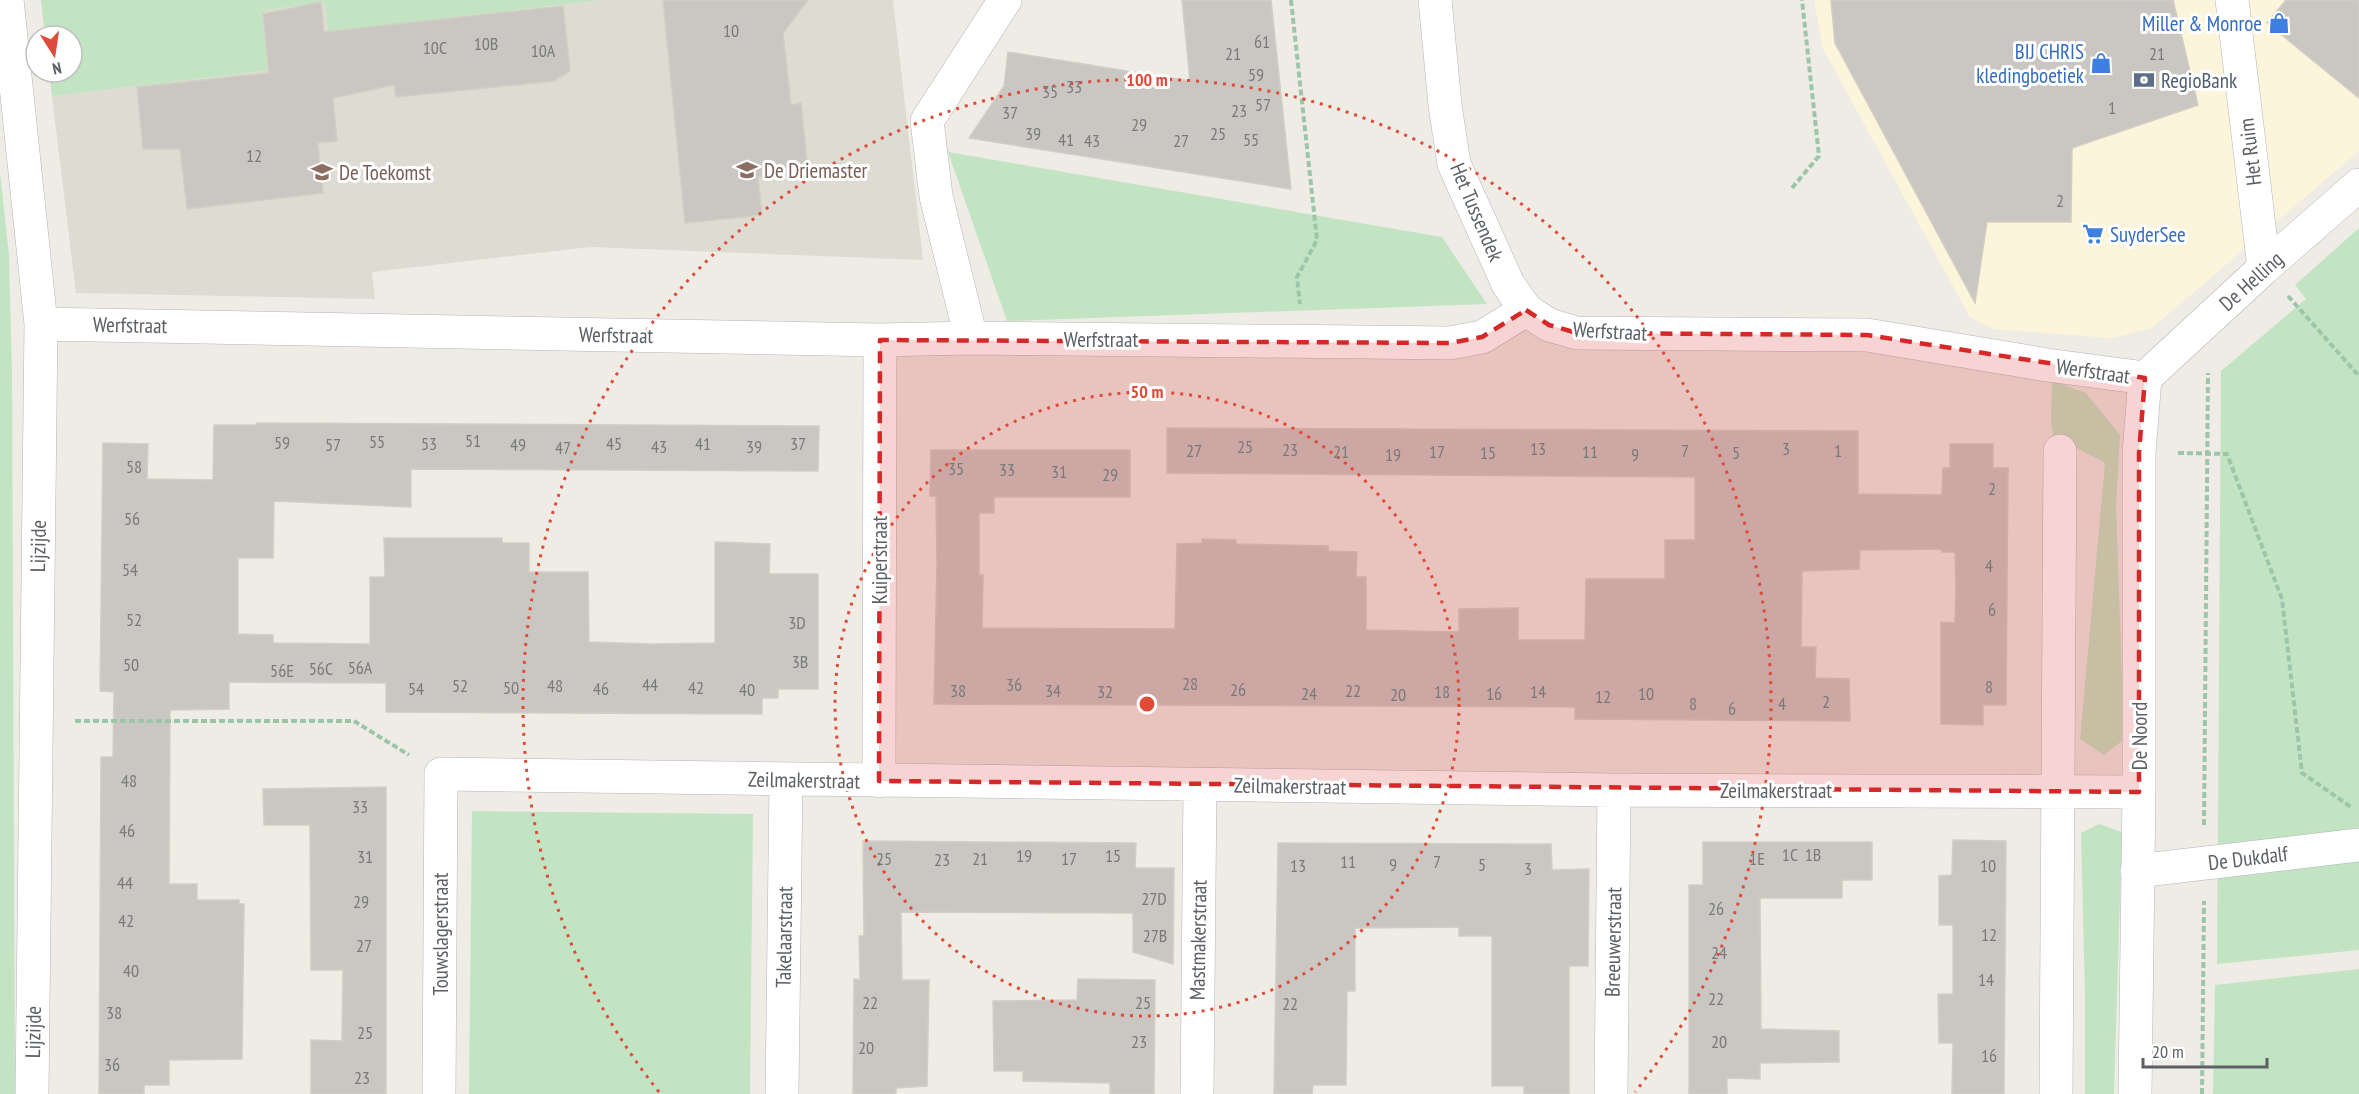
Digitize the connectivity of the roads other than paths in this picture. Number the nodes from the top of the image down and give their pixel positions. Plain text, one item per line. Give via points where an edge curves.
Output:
1 (7, 0) edge
2 (1005, 0) edge
3 (1435, 0) edge
4 (2232, 0) edge
5 (2359, 185) edge
6 (2264, 268) junction
7 (1526, 310) junction
8 (41, 324) junction
9 (971, 338) junction
10 (880, 340) junction
11 (2145, 378) junction
12 (2060, 451) dead end
13 (441, 774) joint
14 (786, 780) junction
15 (879, 781) junction
16 (1200, 785) junction
17 (1614, 790) junction
18 (2057, 791) junction
19 (2139, 792) junction
20 (2359, 845) edge
21 (2137, 872) junction
22 (32, 1094) edge
23 (439, 1094) edge
24 (782, 1094) edge
25 (1197, 1094) edge
26 (1611, 1094) edge
27 (2056, 1094) edge
28 (2135, 1094) edge

1 - 8 street, Lijzijde
2 - 9 street via 927,121 936,196
3 - 7 street, Het Tussendek via 1454,164 1508,284
4 - 6 street, Het Ruim
5 - 6 street, De Helling
6 - 11 street, De Helling
7 - 9 street, Werfstraat via 1482,337 1450,344
7 - 11 street, Werfstraat via 1549,325 1577,333 1867,335
8 - 10 street, Werfstraat
8 - 22 street, Lijzijde
9 - 10 street, Werfstraat
10 - 15 street, Kuiperstraat
11 - 19 street, De Noord via 2139,453
12 - 18 street
13 - 14 street, Zeilmakerstraat
13 - 23 street, Touwslagerstraat
14 - 15 street, Zeilmakerstraat
14 - 24 street, Takelaarstraat
15 - 16 street, Zeilmakerstraat
16 - 17 street, Zeilmakerstraat
16 - 25 street, Mastmakerstraat
17 - 18 street, Zeilmakerstraat
17 - 26 street, Breeuwerstraat
18 - 19 street, Zeilmakerstraat
18 - 27 street
19 - 21 street, De Noord
20 - 21 street, De Dukdalf
21 - 28 street, De Noord

